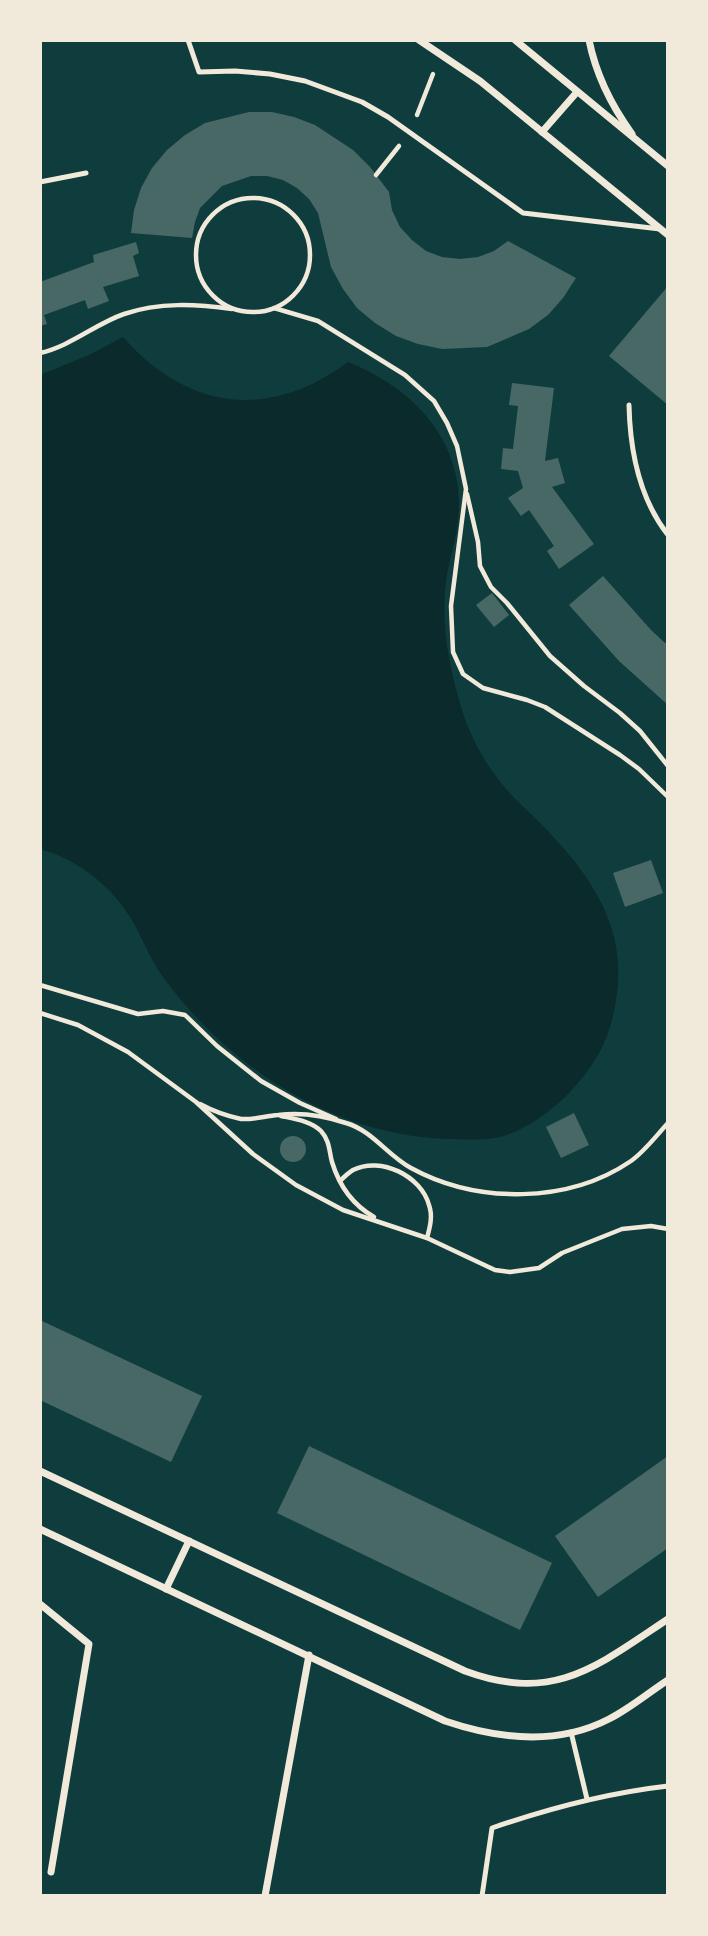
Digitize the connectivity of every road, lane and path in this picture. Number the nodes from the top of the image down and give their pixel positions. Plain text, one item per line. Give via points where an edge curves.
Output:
1 (188, 40) edge
2 (419, 40) edge
3 (515, 40) edge
4 (589, 40) edge
5 (577, 92) junction
6 (542, 132) junction
7 (638, 143) junction
8 (668, 166) edge
9 (86, 173) dead end
10 (40, 182) edge
11 (660, 229) junction
12 (668, 235) edge
13 (274, 309) junction
14 (236, 310) junction
15 (40, 353) edge
16 (629, 405) dead end
17 (466, 489) junction
18 (668, 535) edge
19 (668, 766) edge
20 (668, 797) edge
21 (40, 985) edge
22 (40, 1013) edge
23 (196, 1102) junction
24 (275, 1115) junction
25 (343, 1122) junction
26 (668, 1123) edge
27 (340, 1181) junction
28 (381, 1222) junction
29 (668, 1228) edge
30 (427, 1238) junction
31 (40, 1471) edge
32 (40, 1529) edge
33 (189, 1541) junction
34 (166, 1589) junction
35 (40, 1604) edge
36 (668, 1619) edge
37 (309, 1655) junction
38 (668, 1681) edge
39 (571, 1732) junction
40 (668, 1786) edge
41 (587, 1799) junction
42 (51, 1872) dead end
43 (265, 1896) edge
44 (482, 1896) edge

1 - 11 lane via 199,72 270,74 362,102 523,213
2 - 6 street via 480,80
3 - 5 street
4 - 7 street via 603,86
5 - 6 street
5 - 7 street
6 - 11 street
7 - 8 street
9 - 10 lane
11 - 12 street
13 - 14 path
13 - 14 path via 302,285 310,248 293,215 260,198 224,206 199,234 195,253 206,288 219,302
13 - 17 path via 328,327 420,387 447,423
14 - 15 path via 186,305 149,308 122,314 74,342
16 - 18 lane via 640,483
17 - 19 path via 480,566 491,587 550,656 630,722
17 - 20 path via 451,606 453,652 463,674 483,688 545,707 620,755
21 - 25 path via 138,1014 163,1011 185,1015 261,1081
22 - 23 path via 103,1037
23 - 24 path via 241,1119
23 - 28 path via 285,1178 343,1209
24 - 25 path via 312,1115
24 - 27 path via 301,1120 322,1132
25 - 26 path via 369,1133 410,1167 434,1179 510,1195 562,1189 609,1174 643,1151
27 - 28 path via 356,1203
27 - 30 path via 354,1170 382,1167 416,1182 430,1206
28 - 30 path
29 - 30 path via 622,1229 539,1268 510,1272 495,1270
31 - 33 street
32 - 34 street
33 - 34 street
33 - 36 street via 489,1680 515,1684 564,1679 607,1660
34 - 37 street
35 - 42 street via 89,1644
37 - 39 street via 477,1732 512,1738
37 - 43 street
38 - 39 street via 608,1720
39 - 41 lane
40 - 41 lane
41 - 44 lane via 492,1828

